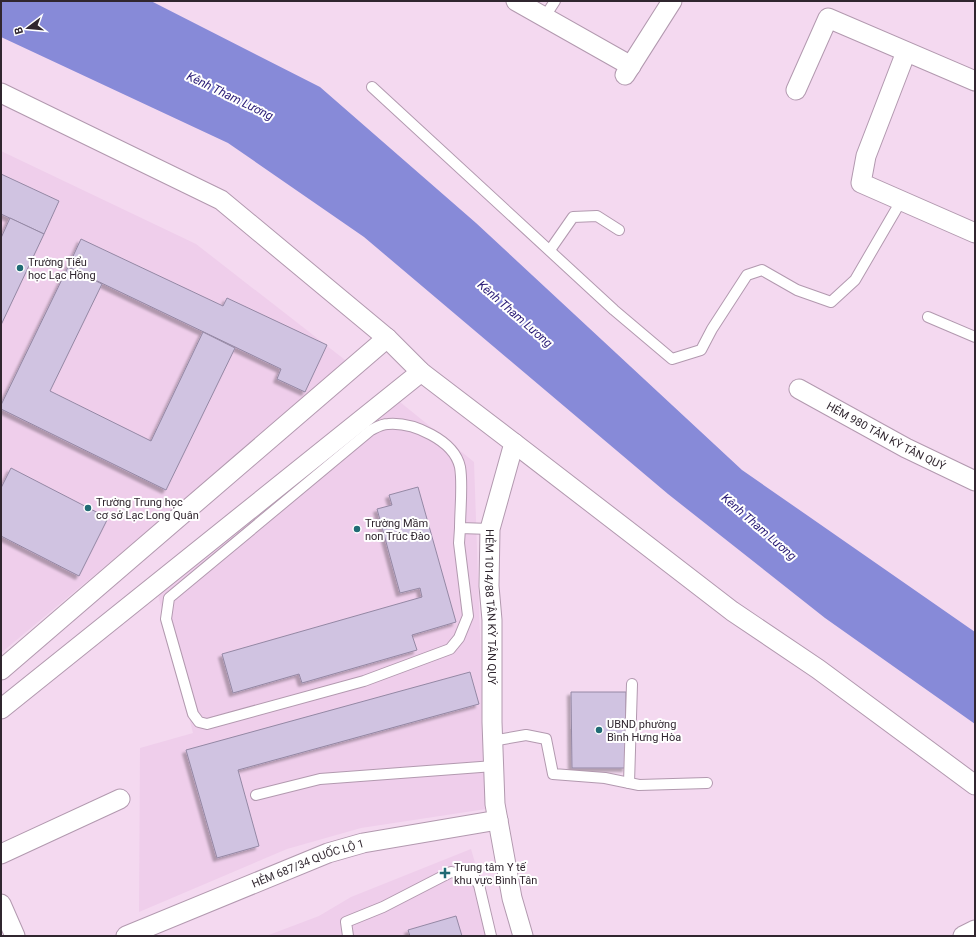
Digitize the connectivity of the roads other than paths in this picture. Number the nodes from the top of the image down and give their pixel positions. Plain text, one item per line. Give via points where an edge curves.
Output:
1 (516, 1) edge
2 (555, 1) edge
3 (672, 1) edge
4 (544, 18) junction
5 (906, 52) junction
6 (975, 81) edge
7 (372, 86) dead end
8 (796, 90) dead end
9 (1, 92) edge
10 (901, 201) junction
11 (619, 230) dead end
12 (975, 233) edge
13 (550, 250) junction
14 (928, 317) dead end
15 (975, 337) edge
16 (387, 338) junction
17 (421, 372) junction
18 (799, 389) dead end
19 (514, 443) junction
20 (975, 482) edge
21 (460, 528) junction
22 (490, 529) junction
23 (1, 670) edge
24 (632, 684) dead end
25 (2, 706) edge
26 (492, 741) junction
27 (494, 766) junction
28 (707, 782) dead end
29 (629, 783) junction
30 (975, 785) edge
31 (256, 795) dead end
32 (120, 799) dead end
33 (498, 820) junction
34 (1, 854) edge
35 (1, 904) edge
36 (975, 930) edge
37 (15, 936) edge
38 (126, 936) edge
39 (348, 936) edge
40 (491, 936) edge
41 (523, 936) edge
42 (963, 936) edge

1 - 4 street
2 - 4 lane
3 - 4 street via 628,71
5 - 6 street
5 - 8 street via 828,18
5 - 10 street via 866,156 861,183
7 - 13 lane
9 - 16 street via 221,200
10 - 12 street
10 - 13 lane via 855,280 831,302 797,290 762,270 746,275 701,350 672,359 614,310
11 - 13 lane via 597,216 573,218
14 - 15 lane
16 - 17 street
16 - 23 street
17 - 19 street
17 - 25 street
18 - 20 street, HẺM 980 TÂN KỲ TÂN QUÝ via 906,448
19 - 22 street, HẺM 1014/88 TÂN KỲ TÂN QUÝ
19 - 30 street via 732,611 818,670
21 - 21 lane via 459,543 468,616 459,638 450,649 364,681 207,724 199,722 193,714 166,620 169,598 371,430 389,423 410,425 430,433 448,446 460,466
21 - 22 lane
22 - 26 street, HẺM 1014/88 TÂN KỲ TÂN QUÝ
24 - 29 lane
26 - 27 street, HẺM 1014/88 TÂN KỲ TÂN QUÝ
26 - 29 lane via 526,735 546,739 553,774 605,778
27 - 31 lane via 320,778
27 - 33 street, HẺM 1014/88 TÂN KỲ TÂN QUÝ
28 - 29 lane via 639,785
32 - 34 street
33 - 38 street, HẺM 687/34 QUỐC LỘ 1 via 364,843 328,853
33 - 41 street, HẺM 1014/88 TÂN KỲ TÂN QUÝ via 512,898
35 - 37 street
36 - 42 street
39 - 40 lane via 346,922 383,907 451,872 474,877 480,885

